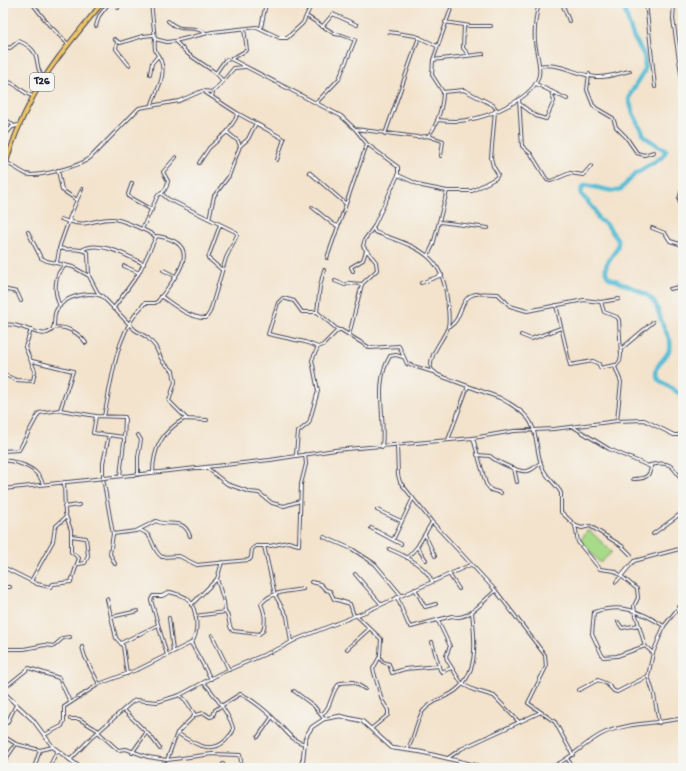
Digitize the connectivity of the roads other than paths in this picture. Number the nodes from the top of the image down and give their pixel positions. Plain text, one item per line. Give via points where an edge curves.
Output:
1 (32, 3) edge
2 (102, 3) edge
3 (109, 3) edge
4 (115, 3) edge
5 (152, 3) edge
6 (266, 3) edge
7 (312, 3) edge
8 (453, 3) edge
9 (539, 3) edge
10 (562, 3) edge
11 (646, 3) edge
12 (674, 3) edge
13 (677, 5) junction
14 (674, 7) junction
15 (683, 7) edge
16 (118, 8) dead end
17 (308, 17) junction
18 (168, 21) dead end
19 (569, 21) dead end
20 (445, 22) junction
21 (357, 25) dead end
22 (96, 26) dead end
23 (464, 26) junction
24 (491, 26) dead end
25 (322, 27) junction
26 (261, 28) junction
27 (244, 30) junction
28 (389, 32) dead end
29 (206, 33) junction
30 (153, 35) junction
31 (420, 37) junction
32 (114, 39) dead end
33 (155, 39) junction
34 (175, 41) junction
35 (117, 42) junction
36 (69, 45) junction
37 (3, 46) edge
38 (437, 46) junction
39 (484, 54) dead end
40 (469, 55) junction
41 (158, 56) junction
42 (679, 58) junction
43 (683, 58) edge
44 (232, 59) junction
45 (433, 60) junction
46 (129, 65) dead end
47 (246, 66) junction
48 (539, 66) junction
49 (630, 71) dead end
50 (216, 73) junction
51 (150, 74) dead end
52 (589, 74) junction
53 (44, 79) junction
54 (3, 80) edge
55 (223, 81) junction
56 (536, 84) junction
57 (655, 87) dead end
58 (683, 87) edge
59 (205, 91) junction
60 (551, 91) junction
61 (213, 92) junction
62 (443, 92) junction
63 (33, 96) junction
64 (212, 97) junction
65 (519, 99) junction
66 (567, 99) dead end
67 (317, 102) junction
68 (152, 104) junction
69 (520, 104) junction
70 (496, 111) junction
71 (237, 113) junction
72 (3, 117) edge
73 (436, 120) junction
74 (19, 125) junction
75 (255, 125) junction
76 (14, 126) junction
77 (355, 129) junction
78 (227, 132) junction
79 (385, 134) junction
80 (428, 136) junction
81 (3, 137) edge
82 (367, 144) junction
83 (240, 146) junction
84 (654, 152) dead end
85 (441, 156) dead end
86 (176, 157) dead end
87 (277, 160) dead end
88 (6, 163) junction
89 (198, 164) dead end
90 (591, 166) dead end
91 (58, 170) junction
92 (309, 172) dead end
93 (3, 174) edge
94 (398, 175) junction
95 (132, 183) dead end
96 (683, 187) edge
97 (82, 189) dead end
98 (448, 191) junction
99 (162, 194) junction
100 (77, 200) junction
101 (346, 204) junction
102 (154, 206) junction
103 (149, 207) junction
104 (312, 207) dead end
105 (152, 210) junction
106 (61, 219) dead end
107 (209, 219) junction
108 (683, 219) edge
109 (69, 221) junction
110 (440, 222) junction
111 (145, 225) junction
112 (220, 225) junction
113 (338, 226) junction
114 (373, 228) junction
115 (488, 228) dead end
116 (652, 228) dead end
117 (142, 229) junction
118 (145, 230) junction
119 (28, 232) dead end
120 (155, 236) junction
121 (683, 245) edge
122 (59, 248) junction
123 (82, 250) junction
124 (366, 251) junction
125 (428, 255) junction
126 (327, 258) dead end
127 (57, 262) junction
128 (144, 264) junction
129 (66, 265) junction
130 (124, 266) dead end
131 (163, 270) dead end
132 (222, 270) junction
133 (324, 270) dead end
134 (353, 271) dead end
135 (139, 273) junction
136 (442, 275) junction
137 (89, 276) junction
138 (175, 276) junction
139 (335, 281) dead end
140 (421, 283) dead end
141 (362, 284) junction
142 (683, 286) edge
143 (3, 289) edge
144 (670, 289) dead end
145 (99, 295) junction
146 (161, 296) junction
147 (619, 299) dead end
148 (21, 301) dead end
149 (602, 302) junction
150 (556, 305) junction
151 (60, 306) junction
152 (113, 308) junction
153 (317, 312) junction
154 (653, 322) dead end
155 (128, 324) junction
156 (3, 325) edge
157 (448, 327) junction
158 (53, 328) junction
159 (561, 328) junction
160 (31, 330) junction
161 (338, 330) junction
162 (349, 335) junction
163 (521, 335) dead end
164 (86, 343) dead end
165 (318, 347) junction
166 (621, 349) junction
167 (403, 357) junction
168 (32, 361) junction
169 (615, 366) junction
170 (433, 372) junction
171 (3, 374) edge
172 (468, 386) junction
173 (60, 410) junction
174 (96, 416) junction
175 (104, 416) junction
176 (186, 418) junction
177 (207, 420) dead end
178 (617, 421) junction
179 (574, 427) junction
180 (533, 430) junction
181 (683, 431) edge
182 (109, 435) junction
183 (124, 436) junction
184 (138, 436) dead end
185 (473, 438) junction
186 (448, 440) junction
187 (397, 444) junction
188 (382, 447) junction
189 (3, 451) edge
190 (305, 454) junction
191 (296, 455) junction
192 (477, 455) junction
193 (3, 460) edge
194 (540, 463) junction
195 (650, 465) junction
196 (206, 468) junction
197 (514, 468) junction
198 (153, 473) junction
199 (138, 475) junction
200 (120, 477) junction
201 (102, 478) junction
202 (633, 479) dead end
203 (64, 482) junction
204 (517, 482) dead end
205 (683, 482) edge
206 (43, 484) junction
207 (3, 489) edge
208 (501, 493) dead end
209 (413, 498) junction
210 (300, 501) junction
211 (80, 505) dead end
212 (64, 507) junction
213 (377, 510) dead end
214 (683, 512) edge
215 (66, 517) junction
216 (401, 521) junction
217 (432, 522) junction
218 (575, 525) junction
219 (371, 528) dead end
220 (140, 530) junction
221 (113, 534) junction
222 (653, 534) dead end
223 (425, 535) junction
224 (71, 536) junction
225 (190, 536) dead end
226 (324, 536) dead end
227 (393, 540) junction
228 (401, 544) dead end
229 (264, 546) junction
230 (417, 547) junction
231 (683, 548) edge
232 (389, 549) dead end
233 (631, 555) dead end
234 (435, 556) dead end
235 (407, 558) junction
236 (426, 560) dead end
237 (222, 562) junction
238 (78, 564) junction
239 (115, 564) dead end
240 (470, 565) junction
241 (3, 567) edge
242 (355, 574) dead end
243 (449, 574) junction
244 (622, 576) junction
245 (218, 579) junction
246 (31, 580) junction
247 (310, 582) dead end
248 (432, 582) junction
249 (616, 582) dead end
250 (3, 587) edge
251 (10, 588) dead end
252 (303, 588) dead end
253 (415, 589) junction
254 (459, 589) dead end
255 (496, 591) junction
256 (275, 595) junction
257 (401, 595) junction
258 (397, 597) junction
259 (107, 599) dead end
260 (683, 602) edge
261 (381, 604) junction
262 (436, 604) dead end
263 (191, 605) junction
264 (138, 612) dead end
265 (225, 612) junction
266 (472, 612) junction
267 (635, 612) junction
268 (111, 616) junction
269 (194, 616) junction
270 (355, 616) junction
271 (169, 618) dead end
272 (438, 621) junction
273 (618, 622) dead end
274 (158, 625) junction
275 (639, 625) junction
276 (664, 626) junction
277 (369, 629) junction
278 (212, 635) dead end
279 (70, 637) dead end
280 (291, 642) junction
281 (432, 642) dead end
282 (121, 643) junction
283 (191, 643) junction
284 (645, 646) junction
285 (82, 647) dead end
286 (3, 649) edge
287 (347, 649) dead end
288 (173, 651) junction
289 (653, 653) junction
290 (167, 655) junction
291 (380, 658) junction
292 (439, 666) junction
293 (451, 668) junction
294 (229, 670) junction
295 (127, 674) junction
296 (648, 676) junction
297 (211, 679) junction
298 (204, 683) junction
299 (100, 684) junction
300 (462, 684) junction
301 (3, 689) edge
302 (365, 689) dead end
303 (579, 690) dead end
304 (294, 691) dead end
305 (3, 692) edge
306 (180, 695) junction
307 (71, 702) junction
308 (16, 705) junction
309 (222, 706) junction
310 (683, 709) edge
311 (124, 710) junction
312 (541, 712) junction
313 (322, 714) junction
314 (195, 715) junction
315 (272, 717) junction
316 (682, 718) edge
317 (70, 719) dead end
318 (324, 719) junction
319 (519, 722) junction
320 (6, 723) dead end
321 (659, 723) junction
322 (372, 728) junction
323 (98, 732) junction
324 (146, 733) junction
325 (177, 733) junction
326 (44, 734) junction
327 (3, 736) edge
328 (258, 737) dead end
329 (16, 744) junction
330 (305, 744) junction
331 (53, 747) junction
332 (160, 749) dead end
333 (40, 750) junction
334 (407, 750) junction
335 (57, 751) junction
336 (132, 752) junction
337 (573, 755) junction
338 (448, 758) junction
339 (70, 760) junction
340 (167, 760) junction
341 (568, 760) junction
342 (3, 763) edge
343 (223, 764) dead end
344 (471, 764) junction
345 (34, 767) edge
346 (39, 768) edge
347 (49, 768) edge
348 (81, 768) edge
349 (223, 768) edge
350 (242, 768) edge
351 (300, 768) edge
352 (313, 768) edge
353 (323, 768) edge
354 (467, 768) edge
355 (487, 768) edge
356 (549, 768) edge
357 (574, 768) edge

1 - 36 street
2 - 36 highway, T26
3 - 22 street via 99,16
4 - 16 street
5 - 30 street
6 - 26 street
7 - 17 street
8 - 20 street
9 - 48 street via 535,41
10 - 19 street
11 - 57 street
12 - 13 street
12 - 14 street
13 - 14 street
13 - 15 street
14 - 42 street via 672,19
17 - 25 street
17 - 26 street via 286,38 280,38
18 - 29 street via 180,29 195,28
20 - 23 street
20 - 38 street
21 - 25 street via 333,14
23 - 24 street
23 - 40 street via 463,48
25 - 67 street via 355,40 339,79
26 - 27 street
27 - 29 street
27 - 44 street via 247,50
28 - 31 street
29 - 34 street
30 - 33 street
30 - 35 street
31 - 38 street
31 - 79 street
32 - 35 street
33 - 34 street
33 - 41 street via 154,50
34 - 50 street via 188,54
35 - 46 street via 116,49
36 - 53 highway, T26
37 - 53 street via 10,48 19,41 33,50 38,60 39,74
38 - 45 street
39 - 40 street
40 - 45 street
41 - 51 street via 152,63
41 - 68 street via 162,64 161,79
42 - 43 street
42 - 58 street
44 - 47 street
44 - 50 street via 225,60
45 - 62 street via 432,75
47 - 55 street via 234,68
47 - 67 street
48 - 52 street via 548,65
48 - 56 street
49 - 52 street via 596,77
50 - 55 street
52 - 84 street via 587,90 596,108 613,118 616,127 637,154
53 - 63 highway, T26
54 - 63 street via 12,82 24,93
55 - 61 street
56 - 60 street
56 - 65 street
59 - 61 street
59 - 64 street
59 - 68 street via 179,100
60 - 66 street
60 - 69 street via 554,101 546,119 536,116
61 - 64 street
62 - 70 street via 464,90 494,105
62 - 73 street
63 - 74 highway, T26
64 - 71 street
65 - 69 street
65 - 70 street
67 - 77 street via 341,116
68 - 91 street via 133,113 86,162
69 - 90 street via 522,146 531,154 547,180 570,173 582,175
70 - 73 street via 453,122
70 - 98 street via 492,158 498,176 472,191
71 - 75 street
71 - 78 street
72 - 76 street
73 - 80 street
74 - 76 street
74 - 88 highway, T26
75 - 83 street via 248,139
75 - 87 street via 284,139
76 - 81 street
77 - 79 street
77 - 82 street
78 - 83 street
78 - 89 street via 209,148
79 - 80 street
80 - 85 street via 443,141
82 - 94 street via 396,165
82 - 101 street
83 - 107 street via 229,176 214,196
86 - 99 street via 163,172 168,182
88 - 91 street via 30,174
88 - 93 highway, T26
91 - 100 street via 62,190
92 - 101 street
94 - 98 street via 414,183
94 - 114 street
95 - 103 street via 129,197
96 - 108 street via 679,199
97 - 100 street
98 - 110 street
99 - 102 street via 158,195
99 - 107 street
100 - 109 street
101 - 113 street
102 - 103 street
102 - 105 street
103 - 105 street
104 - 113 street
105 - 111 street
106 - 109 street
107 - 112 street
109 - 117 street via 88,224 113,219
109 - 122 street
110 - 115 street
110 - 125 street
111 - 117 street
111 - 118 street
112 - 132 street via 208,258
112 - 132 street via 236,232 237,235
113 - 126 street
114 - 124 street via 363,244
114 - 125 street via 375,232
116 - 121 street
117 - 118 street
118 - 120 street
119 - 127 street via 40,258
120 - 128 street via 156,240
120 - 138 street via 176,242 185,252 185,258
122 - 123 street
122 - 127 street
123 - 128 street via 89,246 109,249
123 - 137 street via 90,254
124 - 134 street via 363,260 351,267
124 - 141 street via 378,266
125 - 136 street
127 - 129 street
128 - 135 street
129 - 137 street
129 - 151 street via 59,271 55,291
130 - 135 street
131 - 138 street
132 - 146 street via 206,318 185,312
133 - 153 street
135 - 152 street
136 - 140 street
136 - 157 street via 446,292
137 - 145 street
138 - 146 street
139 - 141 street via 344,285
141 - 162 street
142 - 144 street
143 - 148 street via 17,292
145 - 151 street via 79,295
145 - 152 street
146 - 155 street via 155,303 143,304
147 - 149 street
149 - 150 street via 584,300
149 - 166 street via 604,312 619,318
150 - 157 street via 522,310 507,304 498,294 475,294 467,299 457,319
150 - 159 street
151 - 158 street via 55,312
152 - 155 street
153 - 161 street
153 - 165 street via 302,312 292,300 283,298 278,303 268,334
154 - 166 street
155 - 175 street via 117,356
155 - 176 street via 148,338 161,359 173,371 175,382 169,401
156 - 160 street via 14,324
157 - 170 street via 432,357
158 - 160 street via 43,334
158 - 164 street via 74,332
159 - 163 street via 531,339
159 - 169 street via 570,365 593,361 599,364 600,368
160 - 168 street via 26,349
161 - 162 street
161 - 165 street via 323,346
162 - 167 street via 370,348 399,346
165 - 191 street via 312,360 318,391 309,423 298,432
166 - 169 street via 621,359
167 - 170 street via 407,364
167 - 188 street via 390,356 381,379
168 - 171 street via 35,376 32,382 16,380
168 - 173 street via 73,370
169 - 178 street via 620,382
170 - 172 street
172 - 180 street via 509,403 527,417
172 - 186 street
173 - 174 street
173 - 189 street via 38,413 19,450
174 - 175 street
174 - 182 street via 92,432
175 - 183 street via 125,417
176 - 177 street via 192,421
176 - 198 street via 167,432 157,446
178 - 179 street
178 - 181 street via 644,420 674,435
179 - 180 street
179 - 195 street via 609,449
180 - 185 street
180 - 194 street
182 - 183 street
182 - 201 street
183 - 200 street
184 - 199 street via 141,440
185 - 186 street
185 - 192 street
186 - 187 street
187 - 188 street
187 - 209 street via 398,479
188 - 190 street
190 - 191 street
190 - 210 street via 306,464 302,476
191 - 196 street
192 - 197 street via 490,456 495,461
192 - 208 street via 486,484 491,490
193 - 206 street via 17,462 29,468 38,475
194 - 197 street via 526,472
194 - 218 street via 550,481 561,493 561,512
195 - 202 street via 651,470 646,477
195 - 205 street via 666,463 675,469
196 - 198 street
196 - 210 street via 227,484 259,493 272,503 284,506
197 - 204 street
198 - 199 street
199 - 200 street
200 - 201 street
201 - 203 street
201 - 221 street
203 - 206 street
203 - 212 street
206 - 207 street
209 - 216 street
209 - 217 street
210 - 229 street via 299,545 288,542
211 - 212 street
212 - 215 street
213 - 216 street
214 - 222 street
215 - 224 street
215 - 246 street via 55,527 53,541
216 - 227 street
217 - 223 street
217 - 240 street
218 - 233 street via 580,528 590,526 622,546
218 - 244 street via 578,542 600,569 615,571
219 - 227 street
220 - 221 street
220 - 225 street via 156,521 162,524 173,522 185,527
220 - 237 street via 151,536 156,552 162,557 176,555 197,564
221 - 239 street via 110,554
223 - 230 street
223 - 234 street
224 - 238 street via 72,553 78,556
224 - 238 street via 86,538 88,557 84,563
226 - 257 street via 375,564
227 - 228 street
229 - 237 street via 254,547 250,560
229 - 256 street
230 - 235 street
230 - 236 street
231 - 244 street via 637,560 630,564
232 - 235 street
235 - 248 street via 422,569
237 - 245 street
238 - 246 street via 73,580 69,583 53,584 48,587
240 - 243 street
240 - 255 street
241 - 246 street
242 - 261 street
243 - 248 street
243 - 254 street
244 - 249 street
244 - 267 street via 637,589
245 - 263 street
245 - 265 street
247 - 270 street via 320,584 330,591 334,599 350,604
248 - 253 street
250 - 251 street
252 - 256 street
253 - 257 street
253 - 262 street via 425,607
255 - 266 street
255 - 312 street via 546,657 544,675 528,703
256 - 265 street via 261,604 265,619 264,630 261,633 233,631
256 - 280 street via 288,616
257 - 258 street
258 - 261 street
258 - 272 street via 410,626
259 - 268 street
260 - 276 street
261 - 270 street
263 - 269 street
263 - 274 street via 184,596 170,592 162,596 153,596 151,600
264 - 268 street
265 - 269 street
266 - 272 street
266 - 300 street via 474,658 472,668
267 - 275 street
267 - 276 street
267 - 284 street via 616,607 594,612 592,634 604,658
268 - 282 street via 116,638
269 - 283 street via 196,631
270 - 277 street
270 - 280 street
271 - 288 street
272 - 293 street via 450,646 446,658
273 - 275 street via 622,628
274 - 282 street
274 - 290 street
275 - 284 street
276 - 289 street
277 - 287 street
277 - 291 street via 381,638
278 - 294 street
279 - 286 street via 63,638 54,646
280 - 294 street
281 - 292 street
282 - 295 street
283 - 288 street
283 - 297 street
284 - 289 street
285 - 299 street via 84,657
288 - 290 street
289 - 296 street
290 - 295 street
291 - 292 street via 389,664 392,673 408,668
291 - 322 street via 374,669 388,715
292 - 293 street via 442,672
293 - 300 street
294 - 297 street
295 - 299 street
296 - 303 street via 617,692 598,680
296 - 321 street
297 - 298 street
298 - 306 street
298 - 309 street
299 - 307 street
300 - 319 street via 494,696
300 - 334 street via 424,710
301 - 307 street via 29,668 59,678
302 - 313 street via 353,682 340,683 333,692 328,708
304 - 313 street
305 - 308 street
306 - 311 street via 157,702 136,700
306 - 314 street
307 - 326 street via 63,710 62,726
308 - 320 street
308 - 326 street
309 - 314 street via 210,717 204,714
309 - 315 street via 242,694
309 - 325 street via 233,730 219,745 203,747
310 - 316 street
311 - 323 street
311 - 324 street
312 - 319 street
312 - 337 street via 555,722
313 - 318 street
314 - 325 street
315 - 328 street
315 - 330 street via 289,736
316 - 321 street
317 - 323 street via 79,719
318 - 322 street via 350,717
318 - 330 street via 312,727
319 - 338 street via 461,749
321 - 337 street via 632,725 610,731
322 - 334 street via 392,748
323 - 336 street via 117,749
323 - 339 street
324 - 332 street
324 - 336 street
325 - 340 street
326 - 331 street
327 - 329 street
329 - 333 street
329 - 342 street
330 - 351 street
331 - 333 street
331 - 335 street
333 - 345 street
334 - 338 street
335 - 339 street
335 - 347 street
336 - 340 street
337 - 341 street
338 - 344 street
339 - 348 street
340 - 350 street via 212,754 237,754 242,755
341 - 356 street
341 - 357 street
343 - 349 street
344 - 354 street
344 - 355 street
345 - 346 street
352 - 353 street

